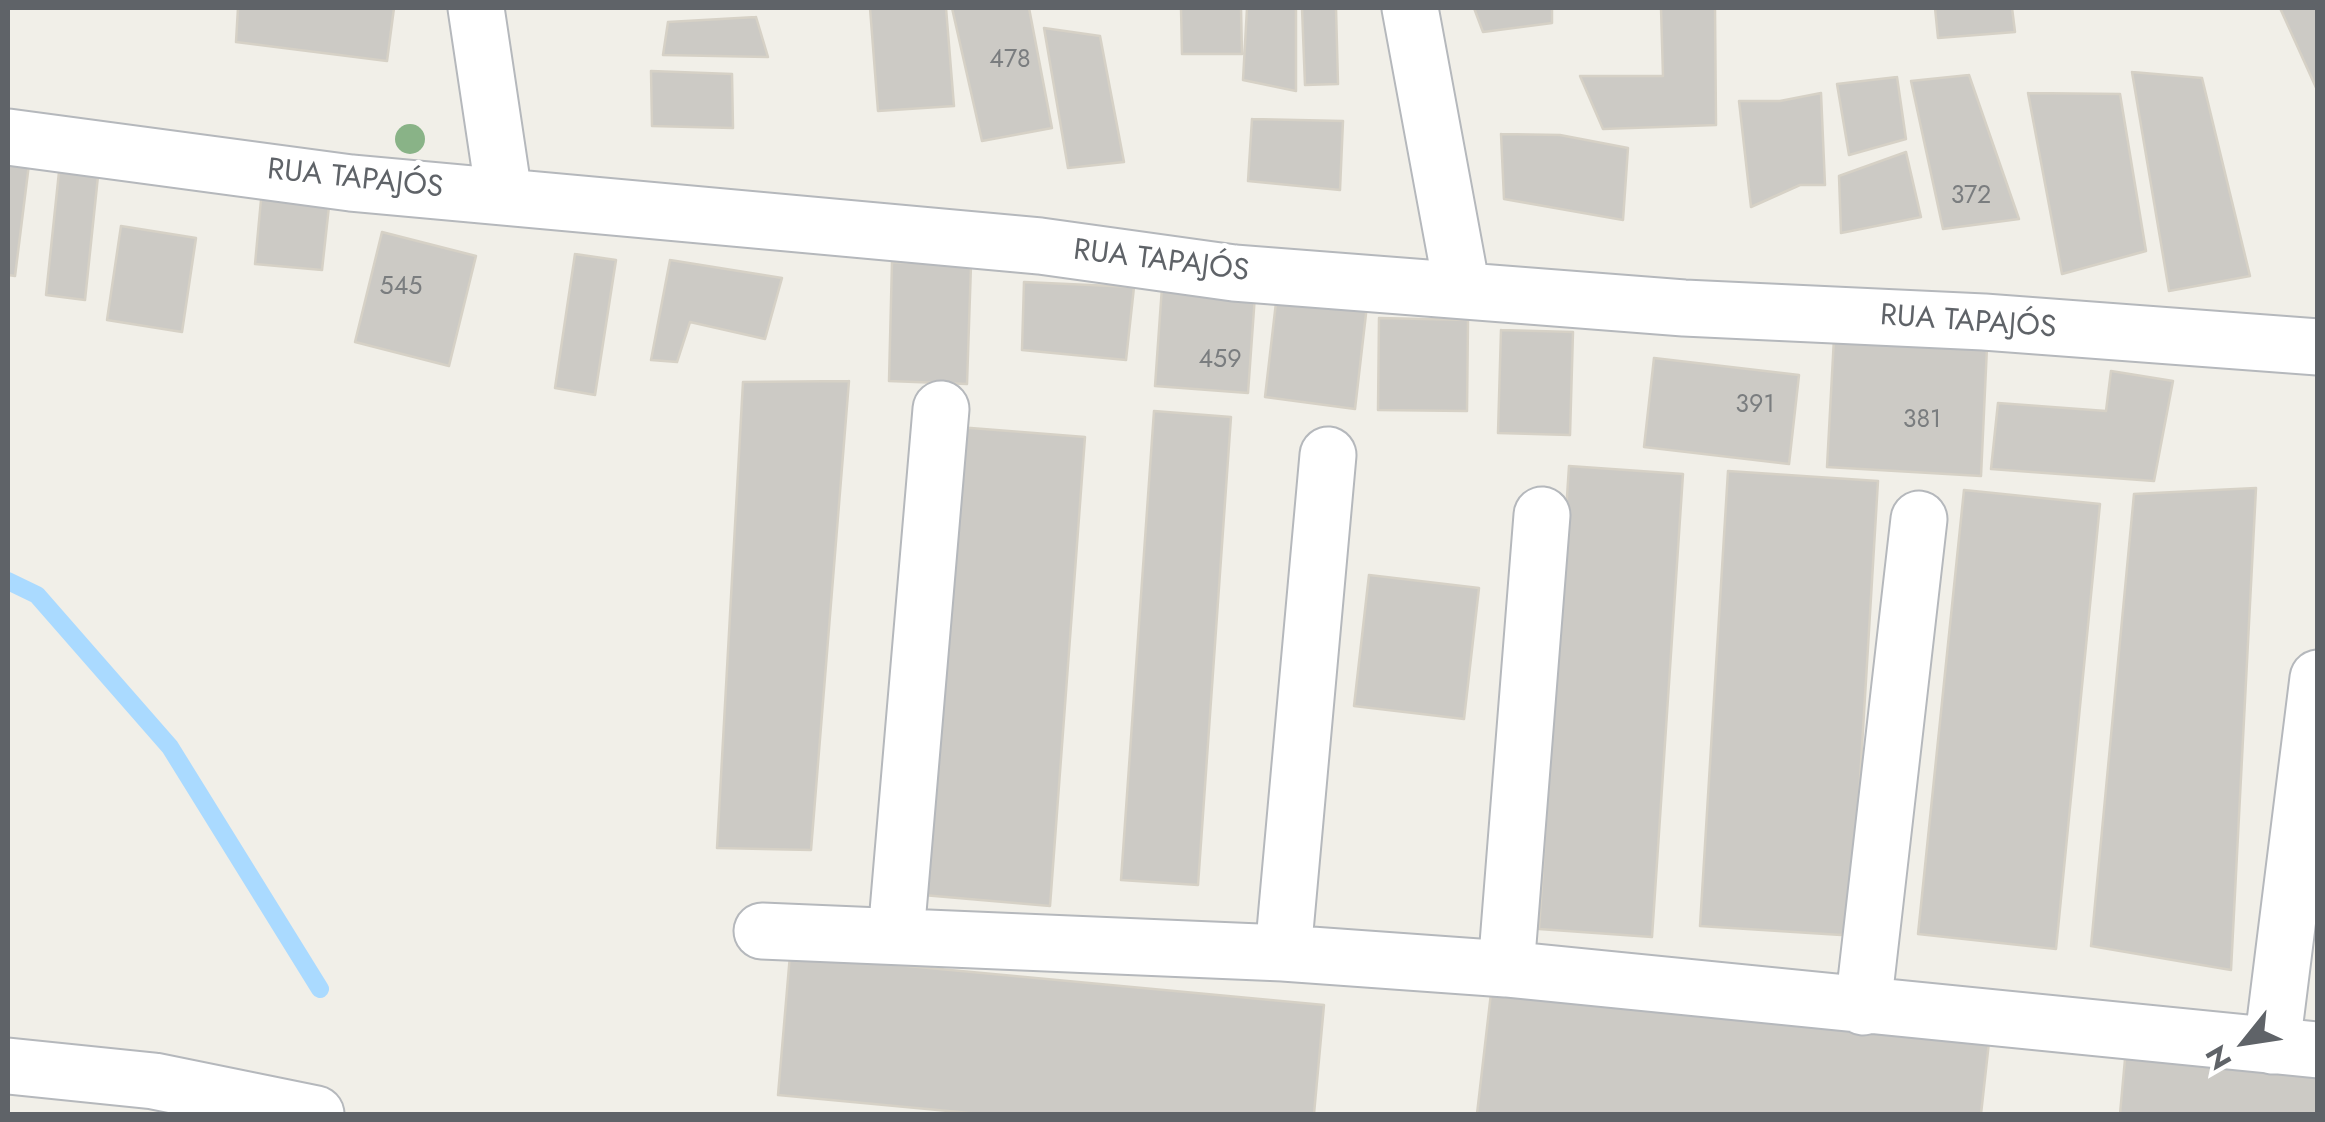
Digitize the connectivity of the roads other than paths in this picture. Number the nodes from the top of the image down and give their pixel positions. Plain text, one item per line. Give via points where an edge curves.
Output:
1 (476, 8) edge
2 (1410, 8) edge
3 (8, 137) edge
4 (504, 195) junction
5 (1462, 289) junction
6 (2318, 347) edge
7 (941, 409) dead end
8 (1328, 455) dead end
9 (1542, 515) dead end
10 (1919, 518) dead end
11 (2318, 678) edge
12 (762, 931) dead end
13 (896, 935) junction
14 (1282, 953) junction
15 (1506, 968) junction
16 (1862, 1008) junction
17 (2295, 1048) edge
18 (8, 1066) edge
19 (316, 1114) edge

1 - 4 street
2 - 5 street
3 - 4 street, RUA TAPAJÓS via 352,183
4 - 5 street, RUA TAPAJÓS via 1040,246 1234,273
5 - 6 street, RUA TAPAJÓS
7 - 13 street
8 - 14 street
9 - 15 street
10 - 16 street
11 - 17 street
12 - 13 street
13 - 14 street
14 - 15 street
15 - 16 street
16 - 17 street via 2033,1018
18 - 19 street via 154,1080

